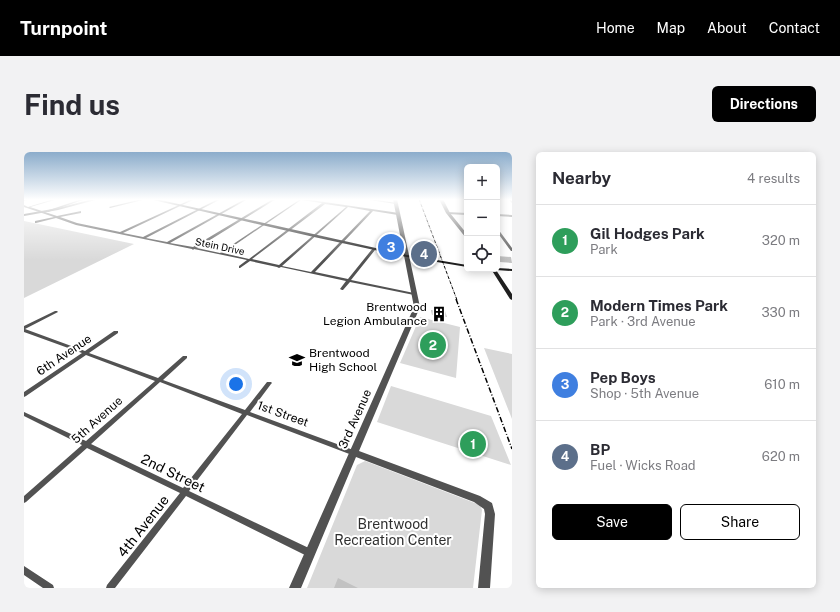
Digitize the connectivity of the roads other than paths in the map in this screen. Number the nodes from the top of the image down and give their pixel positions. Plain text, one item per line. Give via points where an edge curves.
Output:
1 (47, 219) edge
2 (63, 219) edge
3 (150, 219) edge
4 (180, 219) edge
5 (211, 219) edge
6 (271, 219) edge
7 (302, 219) edge
8 (333, 219) edge
9 (363, 219) edge
10 (399, 219) edge
11 (453, 219) edge
12 (240, 220) joint
13 (36, 222) dead end
14 (263, 225) junction
15 (288, 230) junction
16 (120, 233) junction
17 (500, 234) edge
18 (314, 236) junction
19 (466, 236) edge
20 (143, 238) junction
21 (341, 242) junction
22 (167, 243) junction
23 (193, 249) junction
24 (374, 249) junction
25 (512, 250) edge
26 (220, 254) junction
27 (407, 256) junction
28 (248, 260) junction
29 (464, 266) edge
30 (240, 267) dead end
31 (279, 267) junction
32 (500, 269) edge
33 (512, 270) edge
34 (495, 272) edge
35 (312, 274) junction
36 (348, 281) junction
37 (342, 289) dead end
38 (414, 294) junction
39 (512, 298) edge
40 (56, 312) dead end
41 (24, 329) edge
42 (116, 332) dead end
43 (85, 353) junction
44 (184, 357) dead end
45 (158, 380) junction
46 (269, 383) dead end
47 (24, 394) edge
48 (246, 413) junction
49 (24, 414) edge
50 (86, 444) junction
51 (354, 453) junction
52 (185, 492) junction
53 (24, 500) edge
54 (310, 553) junction
55 (24, 570) edge
56 (50, 588) edge
57 (110, 588) edge
58 (295, 588) edge
59 (484, 588) edge

1 - 13 street
2 - 16 street, Stein Drive
3 - 16 street
4 - 20 street
5 - 22 street
6 - 14 street
7 - 15 street
8 - 18 street
9 - 21 street
10 - 27 street, 3rd Avenue
11 - 19 street
12 - 14 main road
12 - 23 street
14 - 15 main road
14 - 26 street
15 - 18 main road
15 - 28 street
16 - 20 street, Stein Drive
17 - 25 street
18 - 21 main road
18 - 31 street
20 - 22 street, Stein Drive
21 - 24 main road
21 - 35 street
22 - 23 street, Stein Drive
23 - 26 street, Stein Drive
24 - 27 main road
24 - 36 street
26 - 28 street, Stein Drive
27 - 29 main road
27 - 38 street, 3rd Avenue
28 - 30 street
28 - 31 street, Stein Drive
31 - 35 street, Stein Drive
32 - 33 main road
34 - 39 main road
35 - 36 street, Stein Drive
36 - 37 street
36 - 38 street, Stein Drive
38 - 51 street, 3rd Avenue via 417,307
40 - 41 street
41 - 43 street, 1st Street
42 - 43 street, 6th Avenue
43 - 45 street, 1st Street
43 - 47 street, 6th Avenue
44 - 45 street, 5th Avenue
45 - 48 street, 1st Street
45 - 50 street, 5th Avenue
46 - 48 street, 4th Avenue
48 - 51 street, 1st Street
48 - 52 street, 4th Avenue
49 - 50 street, 2nd Street
50 - 52 street, 2nd Street
50 - 53 street, 5th Avenue
51 - 54 street, 3rd Avenue
51 - 59 street, 1st Street via 477,499 488,506 490,514
52 - 54 street, 2nd Street
52 - 57 street, 4th Avenue
54 - 58 street, 3rd Avenue
55 - 56 street

